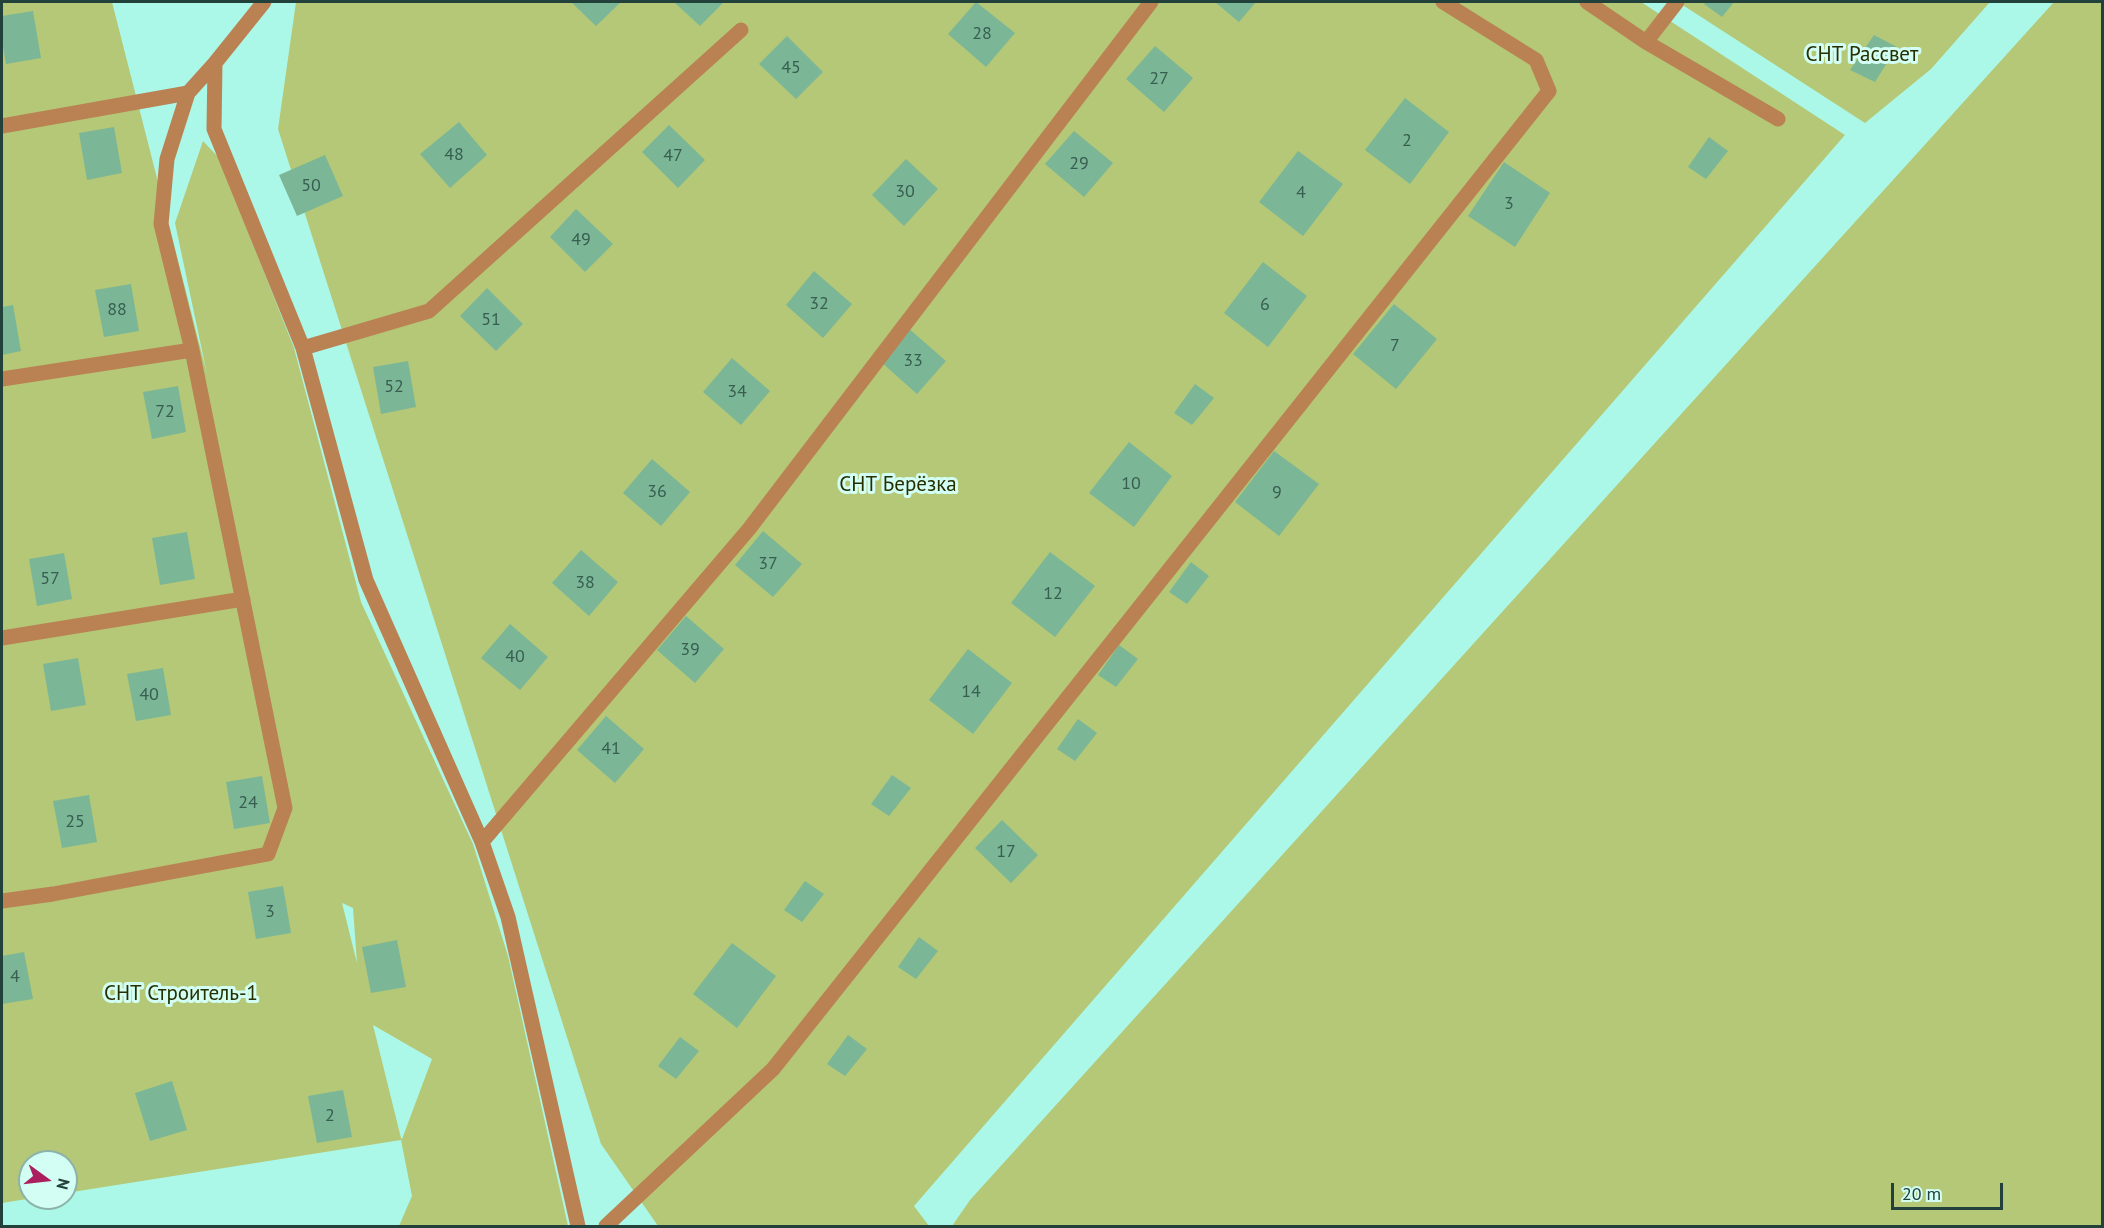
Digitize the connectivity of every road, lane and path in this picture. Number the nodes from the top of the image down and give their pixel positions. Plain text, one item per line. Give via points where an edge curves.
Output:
1 (264, 2) edge
2 (1151, 2) edge
3 (1443, 2) edge
4 (1587, 2) edge
5 (1677, 2) edge
6 (741, 30) dead end
7 (1647, 42) junction
8 (215, 63) junction
9 (188, 93) junction
10 (1778, 119) dead end
11 (2, 126) edge
12 (303, 348) junction
13 (192, 350) junction
14 (2, 379) edge
15 (243, 599) junction
16 (2, 638) edge
17 (482, 842) junction
18 (2, 902) edge
19 (578, 1227) edge
20 (606, 1227) edge

1 - 8 street
2 - 17 street via 749,529
3 - 20 street via 1536,60 1549,91 773,1069
4 - 7 street
5 - 7 street
6 - 12 street via 429,311
7 - 10 street
8 - 9 street
8 - 12 street via 214,129
9 - 11 street
9 - 13 street via 167,159 161,224
12 - 17 street via 366,580
13 - 14 street
13 - 15 street
15 - 16 street
15 - 18 street via 285,808 268,854
17 - 19 street via 508,917

